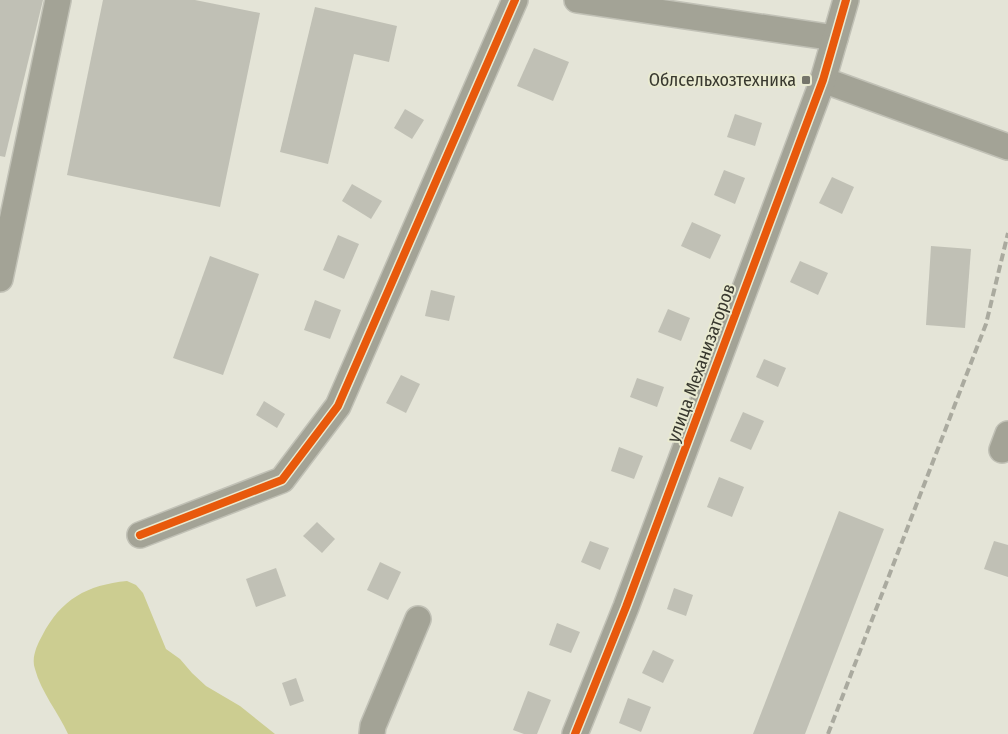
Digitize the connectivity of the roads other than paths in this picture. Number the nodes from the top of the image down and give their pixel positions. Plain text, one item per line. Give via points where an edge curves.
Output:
1 (58, 0) edge
2 (515, 0) edge
3 (577, 0) edge
4 (846, 0) edge
5 (835, 38) junction
6 (823, 80) junction
7 (1008, 147) edge
8 (0, 279) edge
9 (140, 535) dead end
10 (418, 619) dead end
11 (372, 734) edge
12 (575, 734) edge

1 - 8 street
2 - 9 street via 338,406 282,480
3 - 5 street
4 - 5 street, улица Механизаторов
5 - 6 street, улица Механизаторов
6 - 7 street
6 - 12 street, улица Механизаторов via 630,598
10 - 11 street via 372,726

